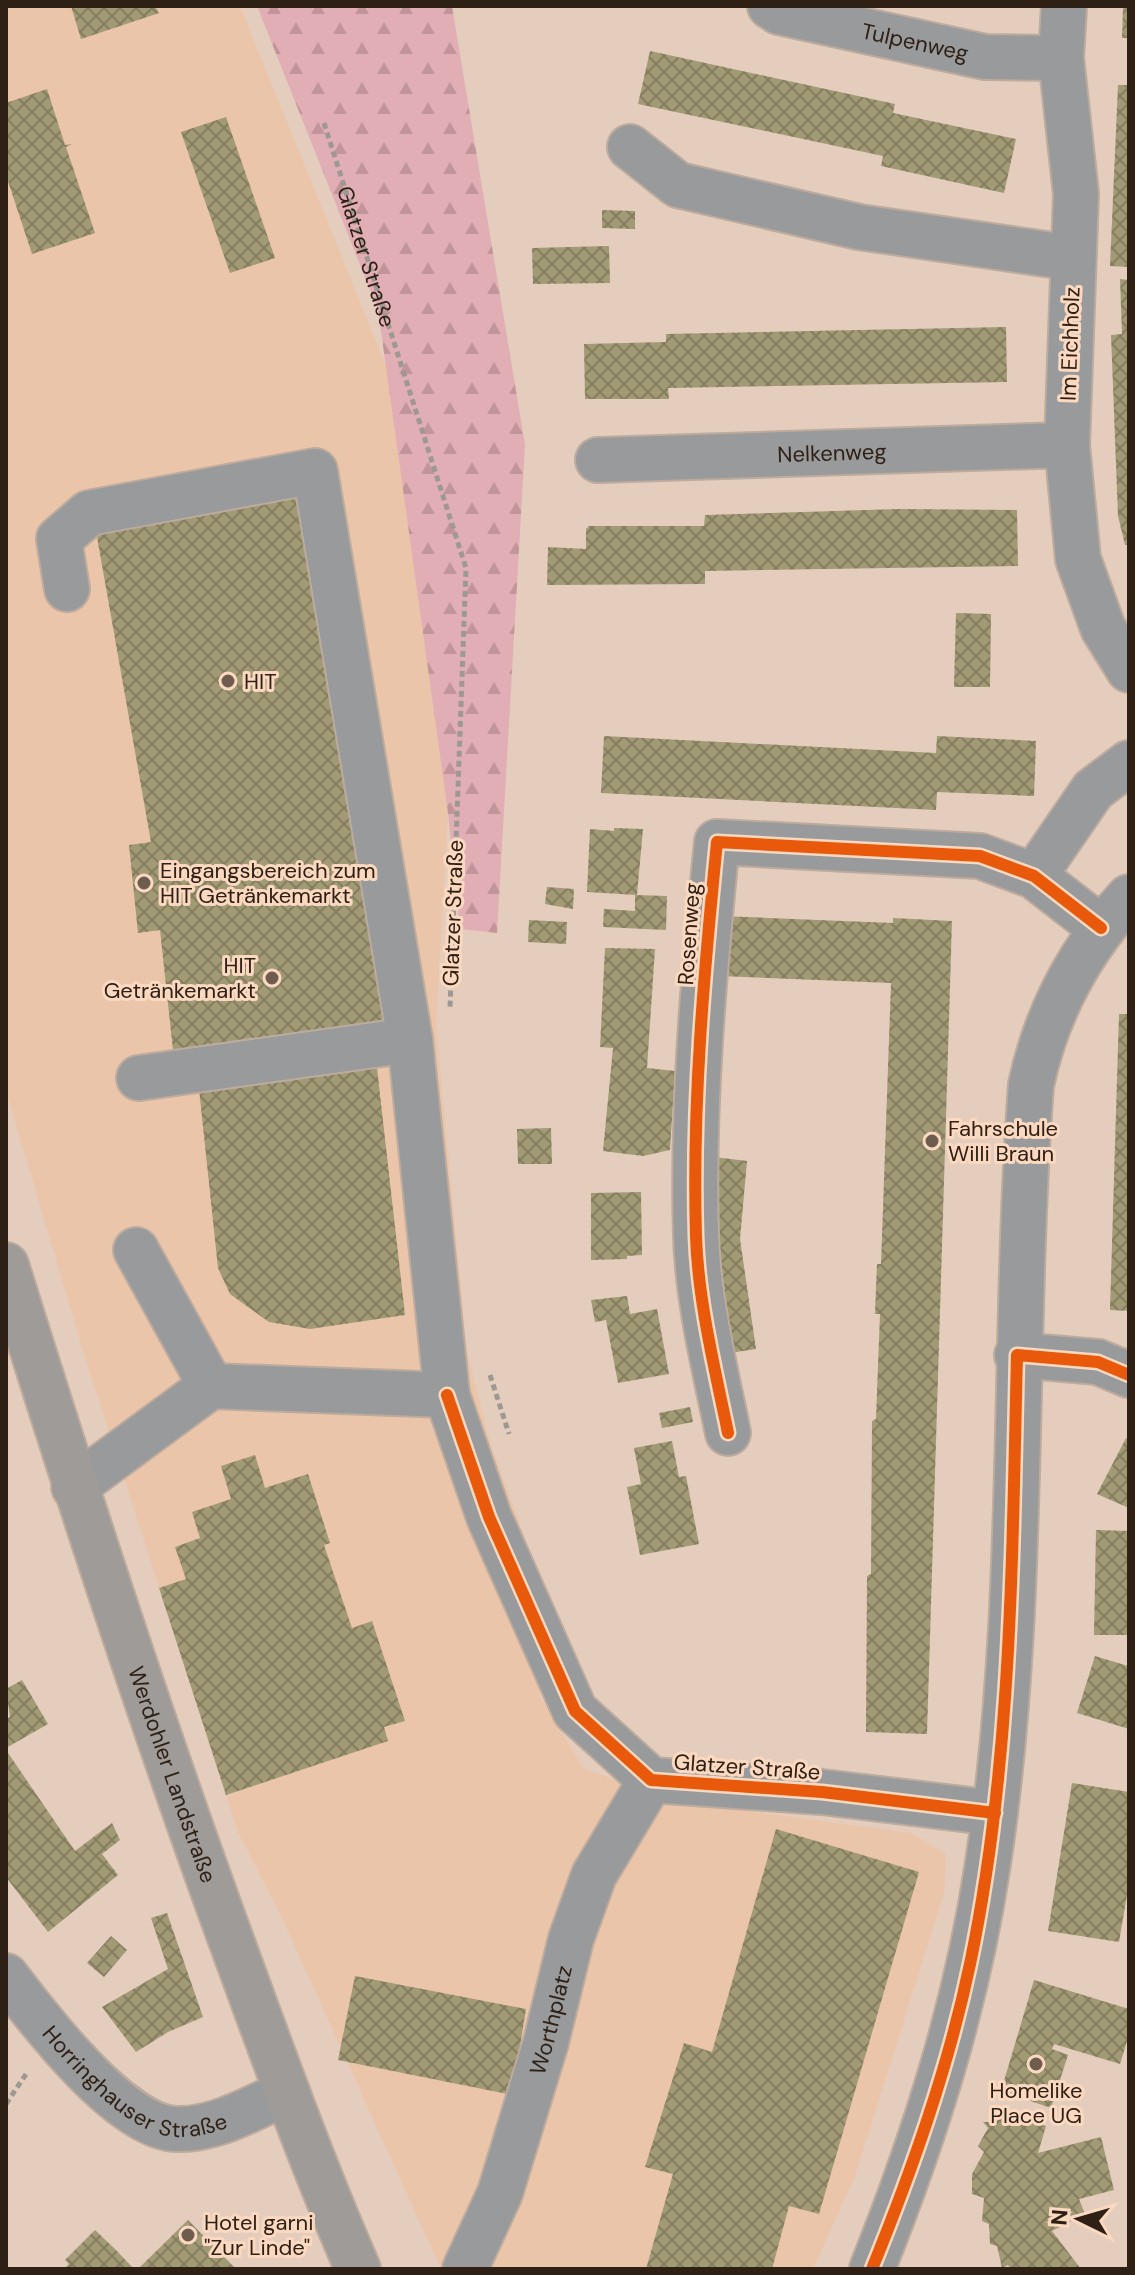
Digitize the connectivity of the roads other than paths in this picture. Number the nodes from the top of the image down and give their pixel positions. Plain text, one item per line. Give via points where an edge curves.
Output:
1 (770, 6) edge
2 (1064, 6) edge
3 (1061, 58) junction
4 (630, 147) dead end
5 (1073, 258) junction
6 (1067, 445) junction
7 (598, 460) dead end
8 (67, 589) dead end
9 (1129, 670) edge
10 (1129, 763) edge
11 (1034, 876) junction
12 (1115, 912) edge
13 (410, 1040) junction
14 (139, 1078) dead end
15 (136, 1250) dead end
16 (7, 1268) edge
17 (1017, 1355) junction
18 (1129, 1375) edge
19 (211, 1386) junction
20 (447, 1395) junction
21 (728, 1433) dead end
22 (74, 1487) junction
23 (651, 1780) junction
24 (995, 1813) junction
25 (6, 1976) edge
26 (287, 2092) junction
27 (332, 2210) junction
28 (338, 2269) edge
29 (358, 2269) edge
30 (465, 2269) edge
31 (872, 2269) edge

1 - 3 street, Tulpenweg via 985,57
2 - 3 street, Im Eichholz
3 - 5 street, Im Eichholz via 1076,194
4 - 5 street via 678,185 859,227
5 - 6 street, Im Eichholz
6 - 7 street, Nelkenweg
6 - 9 street, Im Eichholz via 1078,559 1103,628
8 - 13 street, Glatzer Straße via 59,539 89,513 315,471
10 - 11 street via 1093,790
11 - 12 street, Rosenweg
11 - 21 street, Rosenweg via 980,856 717,842 697,1123 696,1238
12 - 17 street via 1066,985 1043,1035 1031,1085
13 - 14 street
13 - 20 street, Glatzer Straße
15 - 19 street
16 - 22 main road, Werdohler Landstraße
17 - 18 street via 1098,1362
17 - 24 street via 1011,1591
19 - 20 street
19 - 22 street
20 - 23 street, Glatzer Straße via 489,1517 575,1711
22 - 26 main road, Werdohler Landstraße via 174,1787
23 - 24 street, Glatzer Straße via 822,1792
23 - 30 street, Worthplatz via 594,1875 500,2193
24 - 31 street via 955,2027 923,2136
25 - 26 street, Horringhauser Straße via 90,2077 155,2123 174,2130 202,2127
26 - 27 main road, Werdohler Landstraße
27 - 28 main road
27 - 29 main road, Werdohler Landstraße

